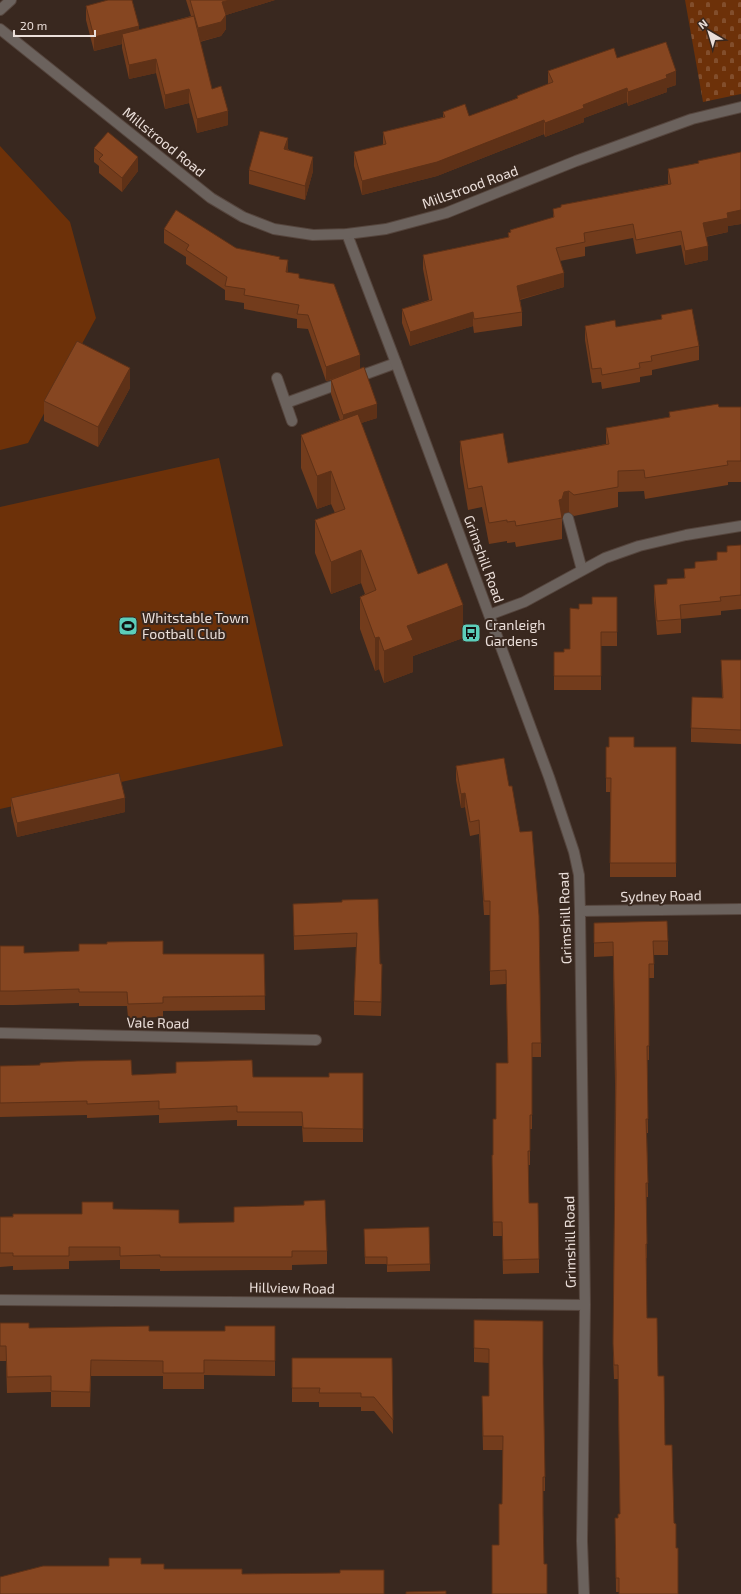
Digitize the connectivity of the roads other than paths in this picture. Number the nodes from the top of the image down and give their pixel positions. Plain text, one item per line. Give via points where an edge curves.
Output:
1 (11, 0) edge
2 (0, 10) edge
3 (0, 29) edge
4 (741, 107) edge
5 (347, 234) junction
6 (396, 363) junction
7 (277, 378) dead end
8 (286, 403) junction
9 (292, 421) dead end
10 (568, 518) dead end
11 (741, 526) edge
12 (582, 570) junction
13 (489, 616) junction
14 (741, 909) edge
15 (580, 911) junction
16 (0, 1033) edge
17 (316, 1040) dead end
18 (0, 1300) edge
19 (585, 1305) junction
20 (584, 1594) edge

1 - 2 street
3 - 5 street, Millstrood Road via 211,198 243,217 274,229 313,235
4 - 5 street, Millstrood Road via 692,119 576,161 446,214 386,229
5 - 6 street, Grimshill Road
6 - 8 street
6 - 13 street, Grimshill Road
7 - 8 street
8 - 9 street
10 - 12 street
11 - 12 street via 639,546 605,558
12 - 13 street via 524,602
13 - 15 street, Grimshill Road via 567,830 579,874
14 - 15 street, Sydney Road
15 - 19 street, Grimshill Road
16 - 17 street, Vale Road
18 - 19 street, Hillview Road
19 - 20 street, Grimshill Road via 582,1541

